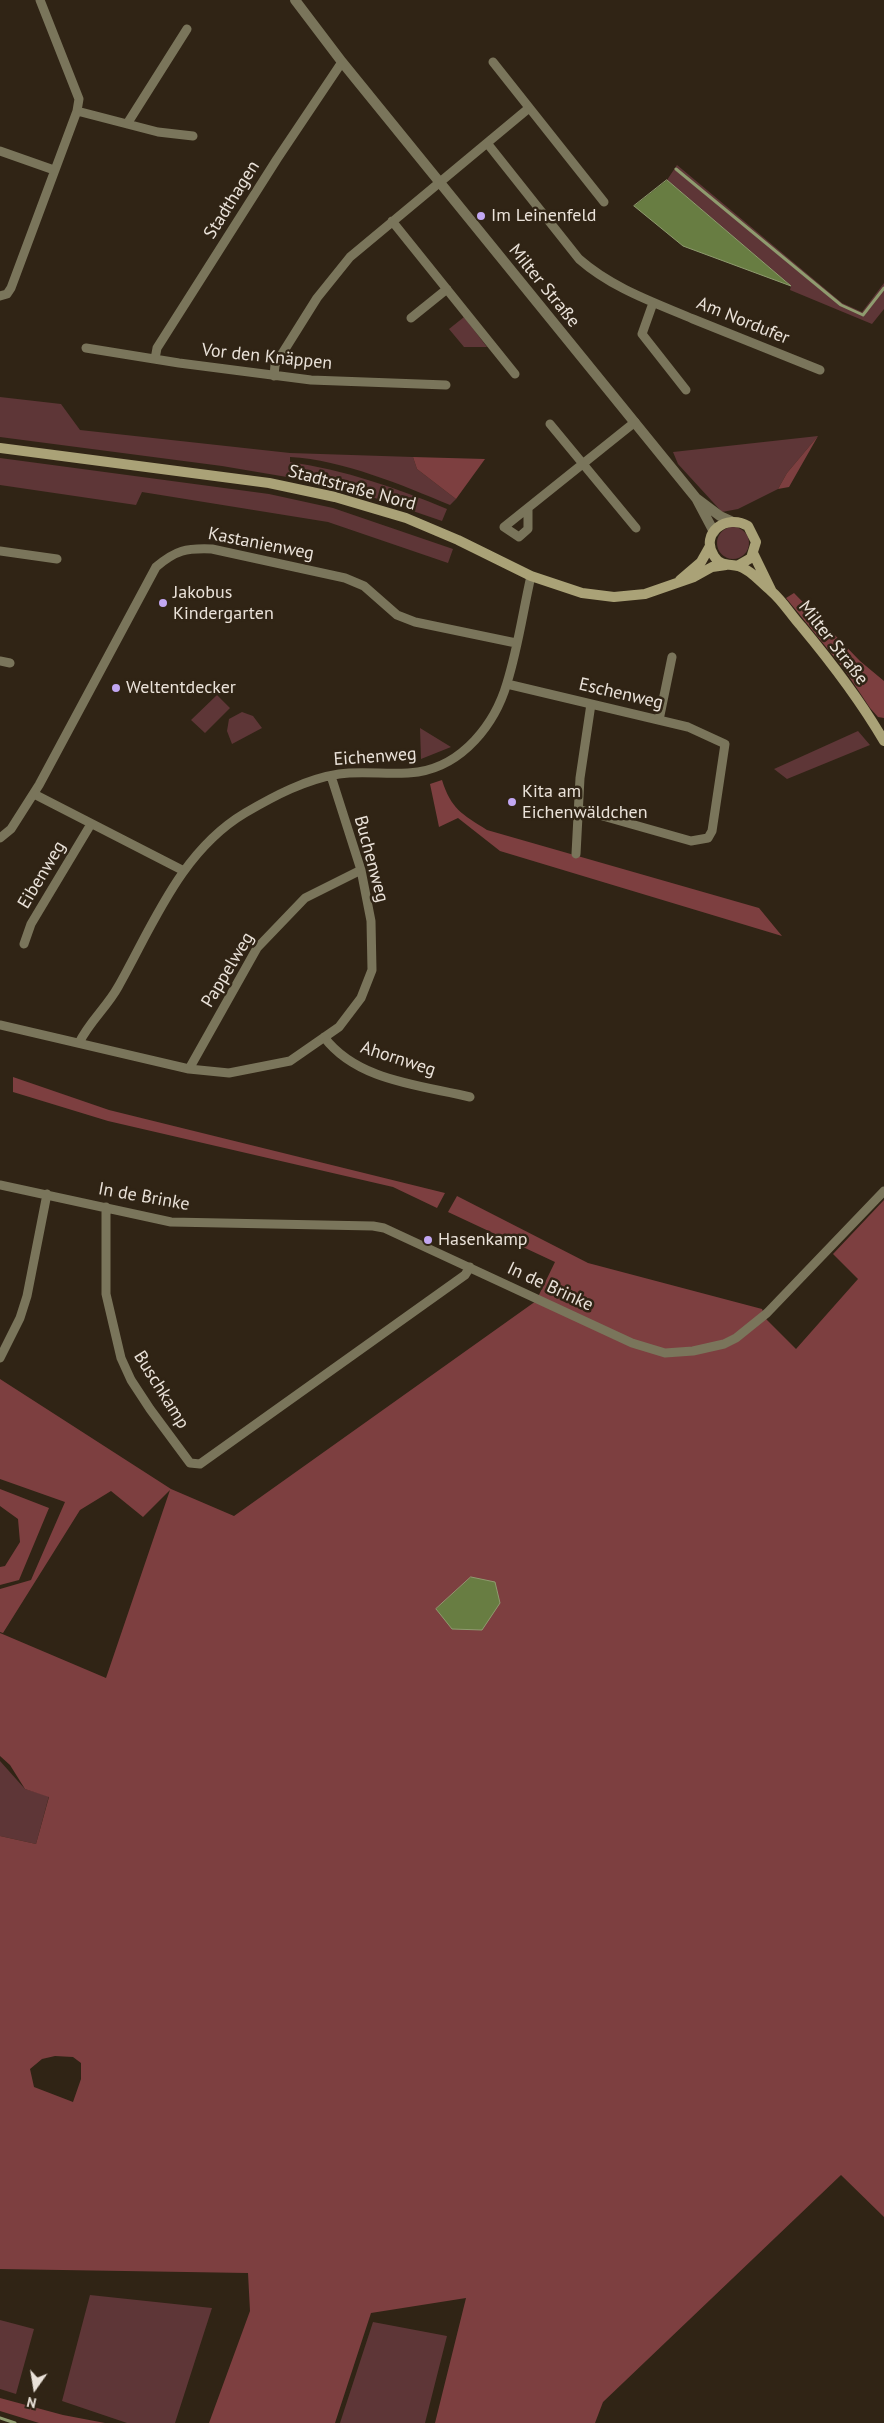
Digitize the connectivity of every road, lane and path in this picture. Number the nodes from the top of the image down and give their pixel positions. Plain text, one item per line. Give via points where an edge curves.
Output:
1 (40, 0) edge
2 (294, 0) edge
3 (187, 29) dead end
4 (342, 62) junction
5 (493, 62) dead end
6 (529, 108) junction
7 (77, 111) junction
8 (128, 124) junction
9 (193, 136) dead end
10 (487, 143) junction
11 (0, 151) edge
12 (54, 170) junction
13 (438, 182) junction
14 (604, 202) dead end
15 (392, 221) junction
16 (447, 289) junction
17 (0, 296) edge
18 (653, 302) junction
19 (411, 318) dead end
20 (86, 348) dead end
21 (155, 359) junction
22 (820, 370) dead end
23 (515, 374) dead end
24 (274, 376) junction
25 (446, 386) dead end
26 (686, 390) dead end
27 (635, 422) junction
28 (550, 424) dead end
29 (0, 448) edge
30 (583, 463) junction
31 (696, 498) junction
32 (528, 508) dead end
33 (731, 521) junction
34 (636, 528) dead end
35 (714, 532) junction
36 (710, 546) junction
37 (0, 551) edge
38 (754, 553) junction
39 (57, 559) dead end
40 (726, 565) junction
41 (737, 566) junction
42 (531, 576) junction
43 (680, 581) junction
44 (772, 592) junction
45 (516, 643) junction
46 (672, 657) dead end
47 (0, 661) edge
48 (10, 662) dead end
49 (507, 684) junction
50 (591, 704) junction
51 (659, 720) junction
52 (884, 740) edge
53 (331, 776) junction
54 (34, 794) junction
55 (578, 809) junction
56 (91, 824) junction
57 (0, 838) edge
58 (576, 854) dead end
59 (361, 870) junction
60 (184, 871) junction
61 (24, 944) dead end
62 (0, 1025) edge
63 (324, 1037) junction
64 (79, 1042) junction
65 (188, 1069) junction
66 (470, 1097) dead end
67 (0, 1185) edge
68 (884, 1191) edge
69 (47, 1194) junction
70 (106, 1207) junction
71 (470, 1267) junction
72 (0, 1358) edge

1 - 7 street via 79,99
2 - 4 street, Milter Straße
3 - 8 street
4 - 13 street, Milter Straße
4 - 21 street, Stadthagen via 157,348
5 - 6 street
6 - 10 street
6 - 14 street
7 - 8 street
7 - 12 street
8 - 9 street
10 - 13 street
10 - 18 street, Am Nordufer via 579,259 615,286
11 - 12 street
12 - 17 street via 11,288
13 - 15 street
13 - 27 street, Milter Straße
15 - 16 street
15 - 24 street via 350,257 317,298 275,365
16 - 19 street
16 - 23 street
18 - 22 street, Am Nordufer
18 - 26 street via 642,334
20 - 21 street, Vor den Knäppen
21 - 24 street, Vor den Knäppen
24 - 25 street, Vor den Knäppen
27 - 30 street
27 - 31 street, Milter Straße
28 - 30 street
29 - 42 main road, Stadtstraße Nord via 269,483 335,497 423,525
30 - 32 street
30 - 34 street
31 - 33 street, Milter Straße
31 - 35 street, Milter Straße
33 - 35 main road via 721,524
33 - 38 main road via 743,523 752,531 756,542
35 - 36 main road
36 - 40 main road via 717,559
36 - 43 main road, Stadtstraße Nord via 701,562
37 - 39 street
38 - 41 main road via 747,562
38 - 44 main road, Milter Straße
40 - 41 main road
40 - 43 main road, Stadtstraße Nord via 712,567
41 - 44 main road, Milter Straße
42 - 43 main road, Stadtstraße Nord via 575,591 614,597 645,594
42 - 45 street, Eichenweg
44 - 52 main road, Milter Straße via 828,660
45 - 49 street, Eichenweg
45 - 54 street, Kastanienweg via 414,622 397,615 364,586 346,578 212,549 192,548 173,553 156,568
46 - 51 street
47 - 48 street
49 - 50 street, Eschenweg
49 - 53 street, Eichenweg via 491,720 460,753 440,765 414,772
50 - 51 street, Eschenweg
50 - 55 street
51 - 55 street, Eschenweg via 688,727 725,744 712,831 708,838 691,841
53 - 59 street, Buchenweg
53 - 60 street, Eichenweg via 298,785 244,813 194,857
54 - 56 street
54 - 57 street, Kastanienweg via 11,830
55 - 58 street
56 - 60 street
56 - 61 street, Eibenweg via 31,924
59 - 63 street, Buchenweg via 371,921 372,970 361,998 339,1027
59 - 65 street, Pappelweg via 305,898 257,948
60 - 64 street, Eichenweg via 117,989
62 - 64 street
63 - 65 street, Buchenweg via 290,1061 229,1073
63 - 66 street, Ahornweg via 333,1049 359,1068
64 - 65 street, Buchenweg
67 - 69 street, In de Brinke
68 - 71 street, In de Brinke via 767,1313 724,1344 693,1351 665,1353 632,1343
69 - 70 street, In de Brinke
69 - 72 street via 27,1296
70 - 71 street, In de Brinke via 171,1222 373,1226
70 - 71 street, Buschkamp via 106,1294 121,1358 150,1409 190,1463 195,1464 200,1464 465,1275

